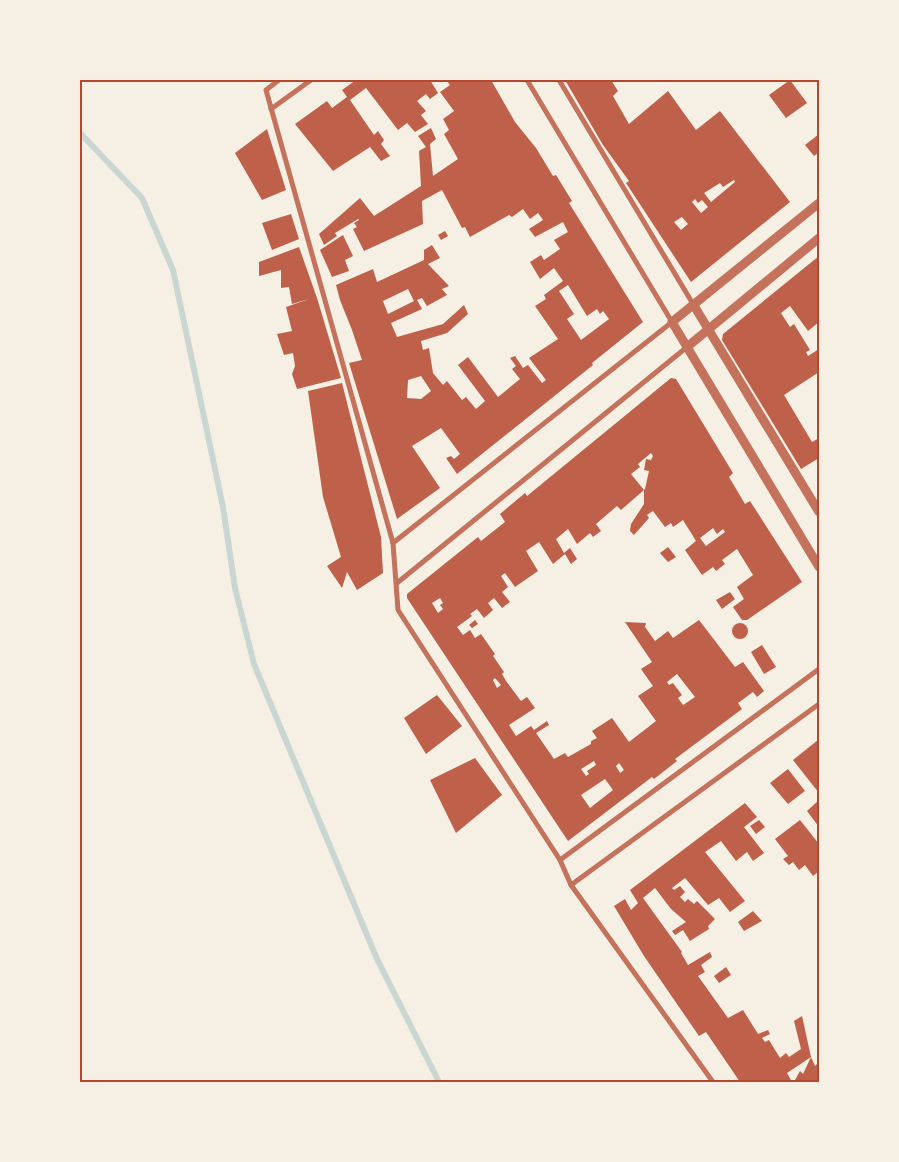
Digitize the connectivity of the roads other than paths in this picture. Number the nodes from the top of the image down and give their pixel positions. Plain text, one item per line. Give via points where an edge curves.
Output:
1 (279, 80) edge
2 (311, 80) edge
3 (527, 80) edge
4 (559, 80) edge
5 (271, 109) junction
6 (819, 203) edge
7 (819, 238) edge
8 (694, 304) junction
9 (672, 322) junction
10 (708, 328) junction
11 (687, 347) junction
12 (819, 512) edge
13 (393, 543) junction
14 (819, 567) edge
15 (396, 583) junction
16 (819, 669) edge
17 (819, 704) edge
18 (560, 860) junction
19 (571, 885) junction
20 (713, 1082) edge

1 - 5 street via 266,90
2 - 5 street
3 - 9 street
4 - 8 street
5 - 13 street
6 - 8 street
7 - 10 street
8 - 9 street
8 - 10 street
9 - 11 street
9 - 13 street
10 - 11 street
10 - 12 street
11 - 14 street
11 - 15 street
13 - 15 street
15 - 18 street via 398,610
16 - 18 street
17 - 19 street
18 - 19 street
19 - 20 street

